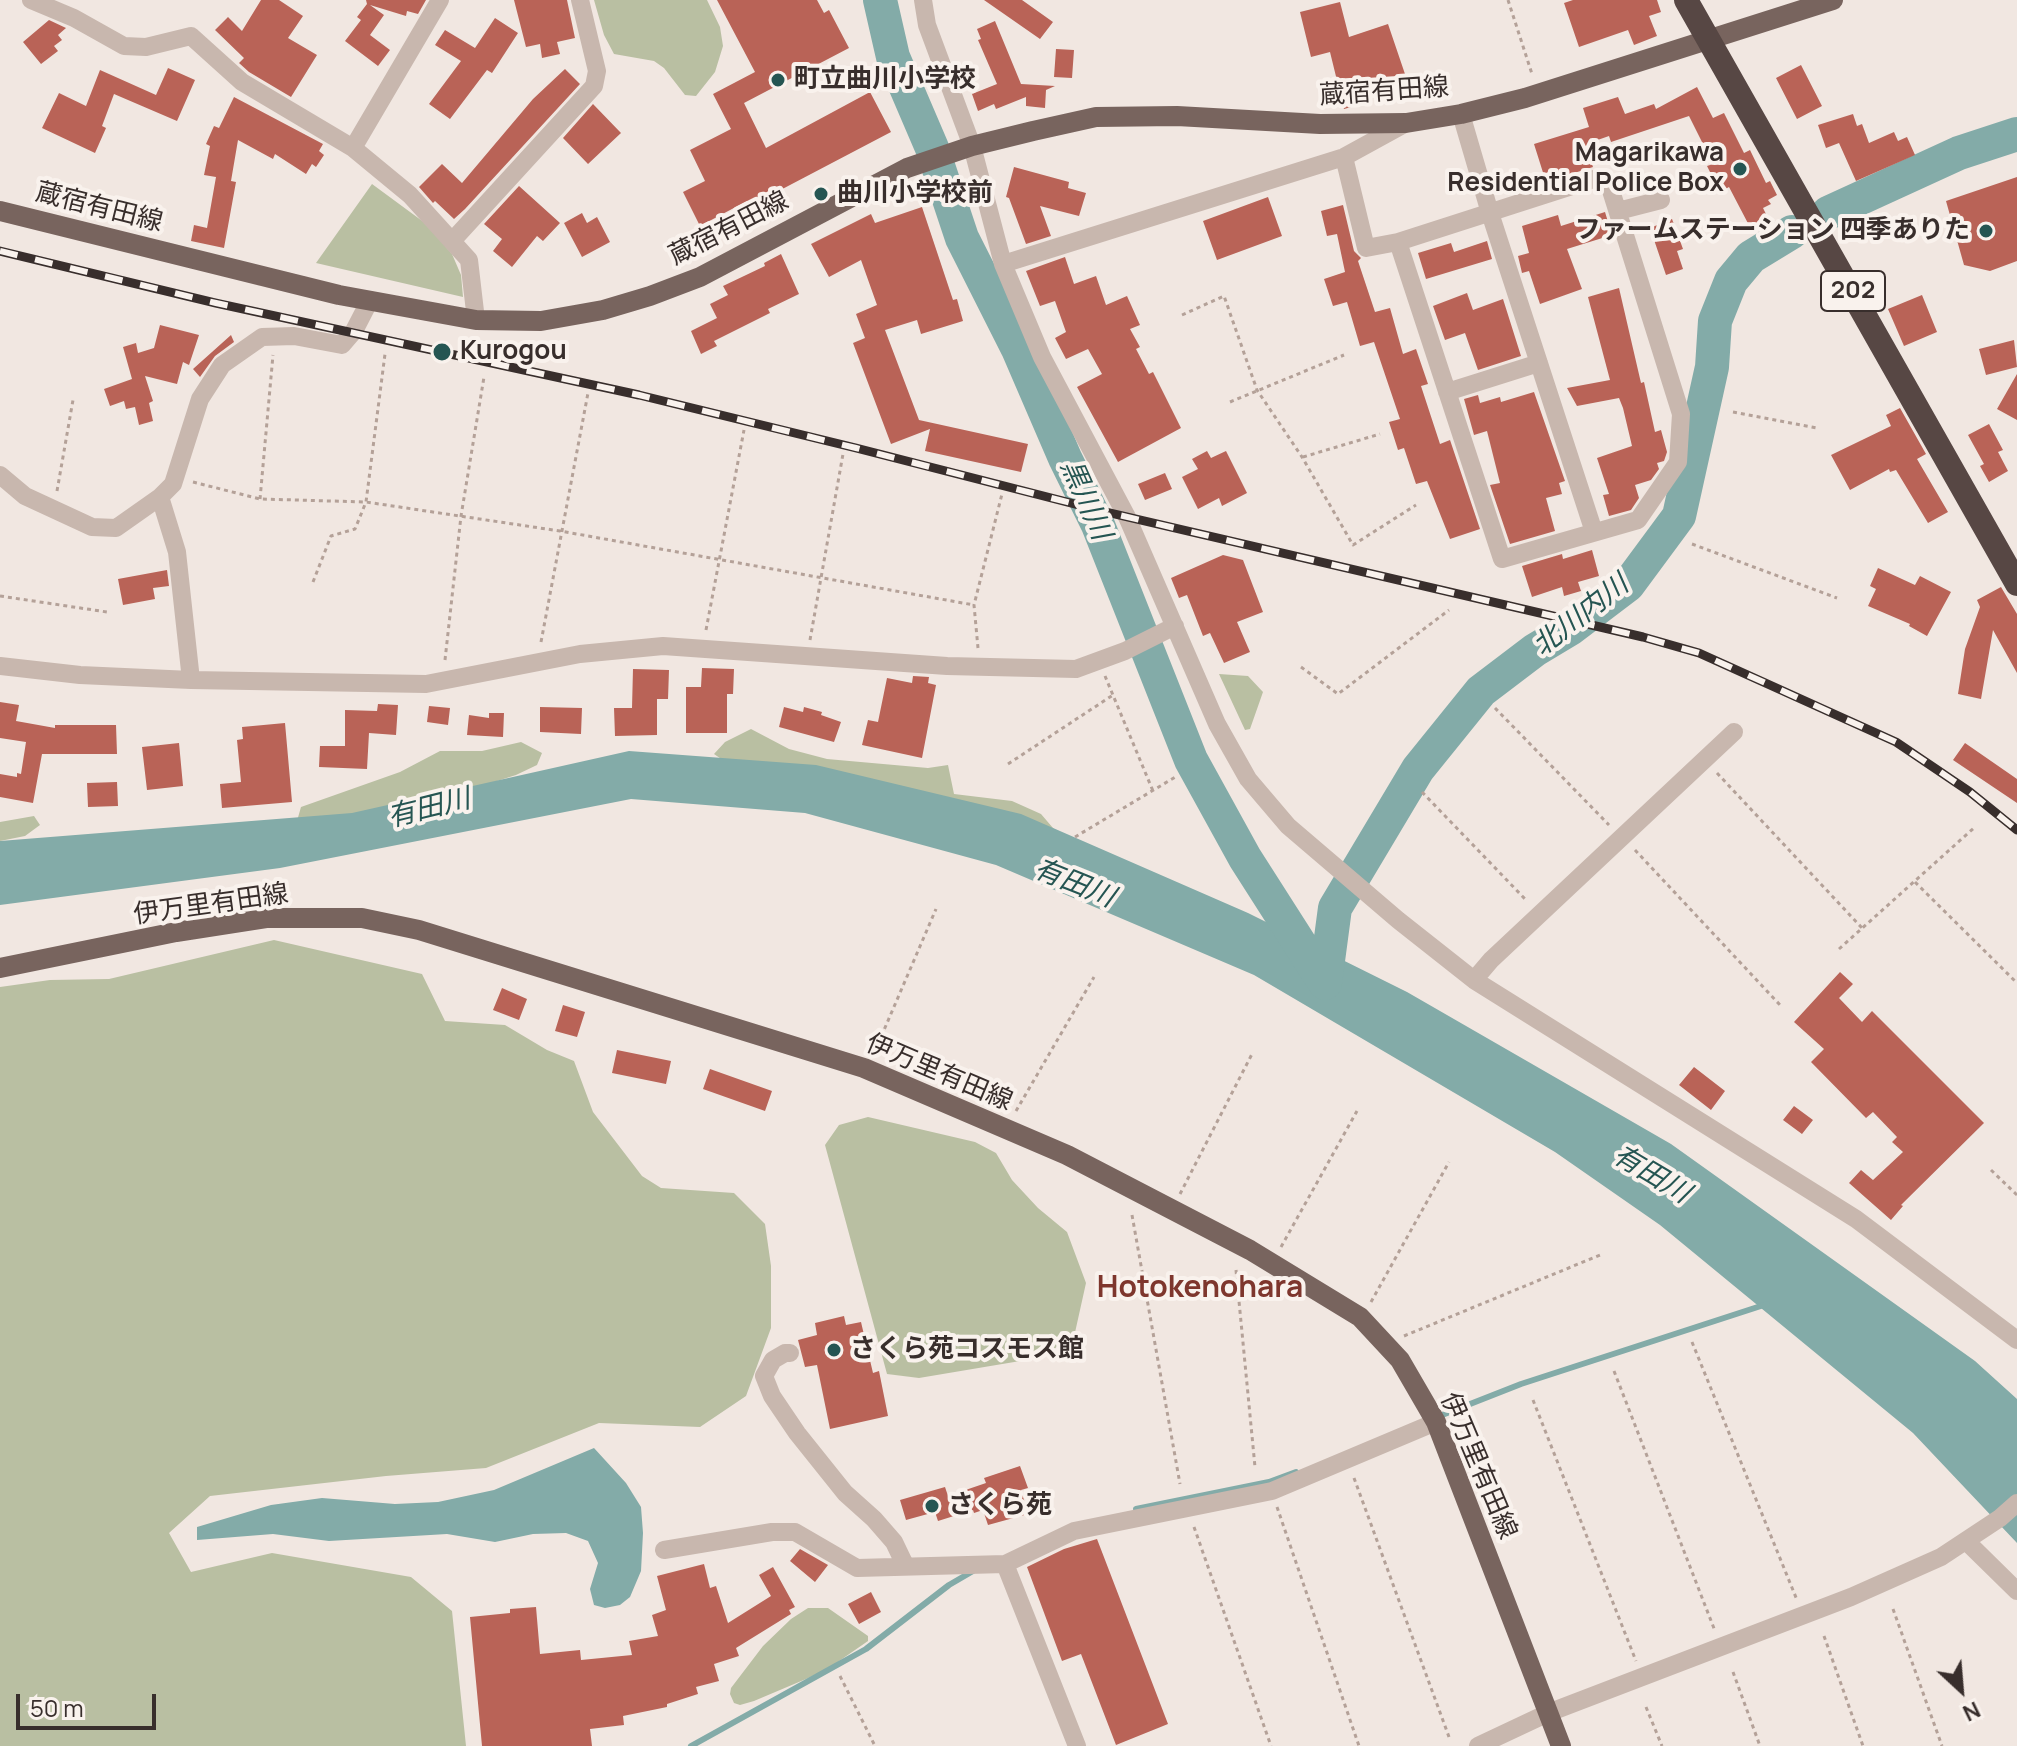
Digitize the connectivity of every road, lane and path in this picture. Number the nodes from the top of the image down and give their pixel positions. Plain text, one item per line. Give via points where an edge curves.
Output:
1 (31, 0) edge
2 (440, 0) edge
3 (580, 0) edge
4 (923, 0) edge
5 (1516, 0) edge
6 (1686, 0) edge
7 (1833, 0) edge
8 (1508, 1) edge
9 (1709, 40) junction
10 (1532, 74) dead end
11 (1461, 114) junction
12 (1406, 123) junction
13 (972, 146) junction
14 (353, 148) junction
15 (1344, 157) junction
16 (1661, 200) dead end
17 (0, 211) edge
18 (1618, 211) junction
19 (1490, 213) junction
20 (453, 240) junction
21 (1398, 242) junction
22 (1003, 264) junction
23 (370, 300) junction
24 (1182, 315) dead end
25 (476, 320) junction
26 (273, 353) dead end
27 (385, 354) dead end
28 (1344, 355) dead end
29 (1539, 363) junction
30 (484, 377) dead end
31 (1257, 390) junction
32 (1447, 392) junction
33 (588, 393) dead end
34 (73, 400) dead end
35 (1230, 402) dead end
36 (1733, 412) dead end
37 (1817, 428) dead end
38 (744, 430) dead end
39 (1380, 434) dead end
40 (843, 454) dead end
41 (1302, 457) junction
42 (0, 475) edge
43 (193, 482) dead end
44 (1002, 494) dead end
45 (57, 495) dead end
46 (160, 497) junction
47 (260, 499) junction
48 (366, 502) junction
49 (1416, 505) dead end
50 (461, 516) junction
51 (560, 531) junction
52 (1594, 532) junction
53 (1692, 544) dead end
54 (719, 560) junction
55 (820, 578) junction
56 (313, 582) dead end
57 (2017, 584) edge
58 (0, 596) edge
59 (1837, 598) dead end
60 (974, 605) junction
61 (1449, 610) dead end
62 (107, 612) dead end
63 (1171, 627) junction
64 (704, 639) dead end
65 (541, 642) dead end
66 (809, 644) dead end
67 (978, 652) dead end
68 (445, 660) dead end
69 (0, 666) edge
70 (1301, 667) dead end
71 (1102, 670) dead end
72 (191, 680) junction
73 (1113, 695) junction
74 (1495, 708) dead end
75 (1734, 732) dead end
76 (1008, 764) dead end
77 (1714, 770) dead end
78 (1177, 776) dead end
79 (1153, 791) junction
80 (1422, 792) dead end
81 (1975, 827) dead end
82 (1612, 828) dead end
83 (1075, 837) dead end
84 (1632, 848) dead end
85 (1914, 881) junction
86 (1532, 906) dead end
87 (936, 909) dead end
88 (1862, 928) junction
89 (1839, 949) dead end
90 (0, 968) edge
91 (1094, 977) dead end
92 (1474, 980) junction
93 (2017, 983) edge
94 (1780, 1005) dead end
95 (1252, 1054) dead end
96 (872, 1058) dead end
97 (1357, 1111) dead end
98 (1015, 1114) dead end
99 (1449, 1162) dead end
100 (1991, 1170) dead end
101 (2017, 1195) edge
102 (1175, 1204) dead end
103 (1132, 1215) dead end
104 (1281, 1247) dead end
105 (1600, 1255) dead end
106 (1236, 1270) dead end
107 (1365, 1312) dead end
108 (1397, 1339) dead end
109 (2017, 1340) edge
110 (1692, 1342) dead end
111 (790, 1353) dead end
112 (1614, 1371) dead end
113 (1533, 1400) dead end
114 (1436, 1422) junction
115 (1255, 1467) dead end
116 (1351, 1469) dead end
117 (1180, 1484) dead end
118 (1275, 1500) dead end
119 (2017, 1503) edge
120 (1190, 1517) dead end
121 (1972, 1537) junction
122 (664, 1550) dead end
123 (1005, 1564) junction
124 (905, 1565) junction
125 (2017, 1591) edge
126 (1799, 1607) dead end
127 (1893, 1609) dead end
128 (1824, 1636) dead end
129 (1718, 1638) dead end
130 (1639, 1668) dead end
131 (1733, 1672) dead end
132 (840, 1676) dead end
133 (1646, 1707) dead end
134 (1548, 1713) junction
135 (1449, 1737) dead end
136 (875, 1746) edge
137 (1077, 1746) edge
138 (1271, 1746) edge
139 (1359, 1746) edge
140 (1478, 1746) edge
141 (1561, 1746) edge
142 (1662, 1746) edge
143 (1760, 1746) edge
144 (1863, 1746) edge
145 (1942, 1746) edge

1 - 14 street via 124,46 146,47 191,36 242,82
2 - 14 street
3 - 20 street via 597,71 594,86
4 - 13 street via 927,25
5 - 8 path
6 - 9 highway, 202
7 - 9 main road, 蔵宿有田線
8 - 10 path
9 - 11 main road, 蔵宿有田線
9 - 57 highway, 202
11 - 12 main road, 蔵宿有田線
11 - 19 street
12 - 13 main road, 蔵宿有田線 via 1096,117
12 - 15 street
13 - 22 street
13 - 25 main road, 蔵宿有田線 via 907,168 700,277 650,296 541,321
14 - 20 street via 410,195
15 - 21 street via 1366,248
15 - 22 street
16 - 18 street
17 - 23 main road, 蔵宿有田線
18 - 19 street via 1608,181 1594,179
18 - 52 street via 1681,414 1678,462 1638,520
19 - 21 street
19 - 29 street
20 - 25 street via 469,260
21 - 32 street
22 - 63 street via 1042,357 1127,517
23 - 25 main road, 蔵宿有田線
23 - 46 street via 342,345 294,336 262,337 222,365 200,399 173,484
24 - 31 path via 1224,296
26 - 47 path
27 - 48 path
28 - 31 path
29 - 32 street
29 - 52 street
30 - 50 path
31 - 35 path
31 - 41 path
32 - 52 street via 1502,559
33 - 51 path
34 - 45 path
36 - 37 path
38 - 54 path
39 - 41 path
40 - 55 path
41 - 49 path via 1353,545
42 - 46 street via 25,496 92,527 116,528
43 - 47 path
44 - 60 path
46 - 72 street via 177,552
47 - 48 path
48 - 50 path
48 - 56 path via 355,529 331,536
50 - 51 path
50 - 68 path
51 - 54 path
51 - 65 path
53 - 59 path
54 - 55 path
54 - 64 path
55 - 60 path
55 - 66 path
58 - 62 path
60 - 67 path
61 - 70 path via 1338,694
63 - 72 street via 1076,669 947,666 663,646 580,654 426,684
63 - 92 street via 1248,779 1288,826
69 - 72 street
71 - 73 path
73 - 76 path
73 - 79 path
74 - 82 path
75 - 92 street
77 - 88 path
78 - 79 path
79 - 83 path
80 - 86 path
81 - 85 path
84 - 94 path
85 - 88 path
85 - 93 path
87 - 96 path
88 - 89 path
90 - 114 main road, 伊万里有田線 via 266,918 362,918 419,930 849,1063 1067,1155 1250,1250 1360,1317 1400,1360
91 - 98 path
92 - 109 street via 1856,1219
95 - 102 path
97 - 104 path
99 - 107 path
100 - 101 path
103 - 117 path
105 - 108 path
106 - 115 path
110 - 126 path
111 - 124 street via 773,1360 764,1376 772,1396 845,1493 894,1542
112 - 129 path
113 - 130 path
114 - 123 street via 1272,1491 1074,1531
114 - 134 main road, 伊万里有田線
116 - 135 path
118 - 139 path
119 - 121 street
120 - 138 path
121 - 125 street
121 - 134 street via 1941,1557 1851,1597
122 - 124 street via 795,1532 857,1568
123 - 124 street
123 - 137 street
127 - 145 path
128 - 144 path
131 - 143 path
132 - 136 path
133 - 142 path
134 - 140 street
134 - 141 main road, 伊万里有田線

